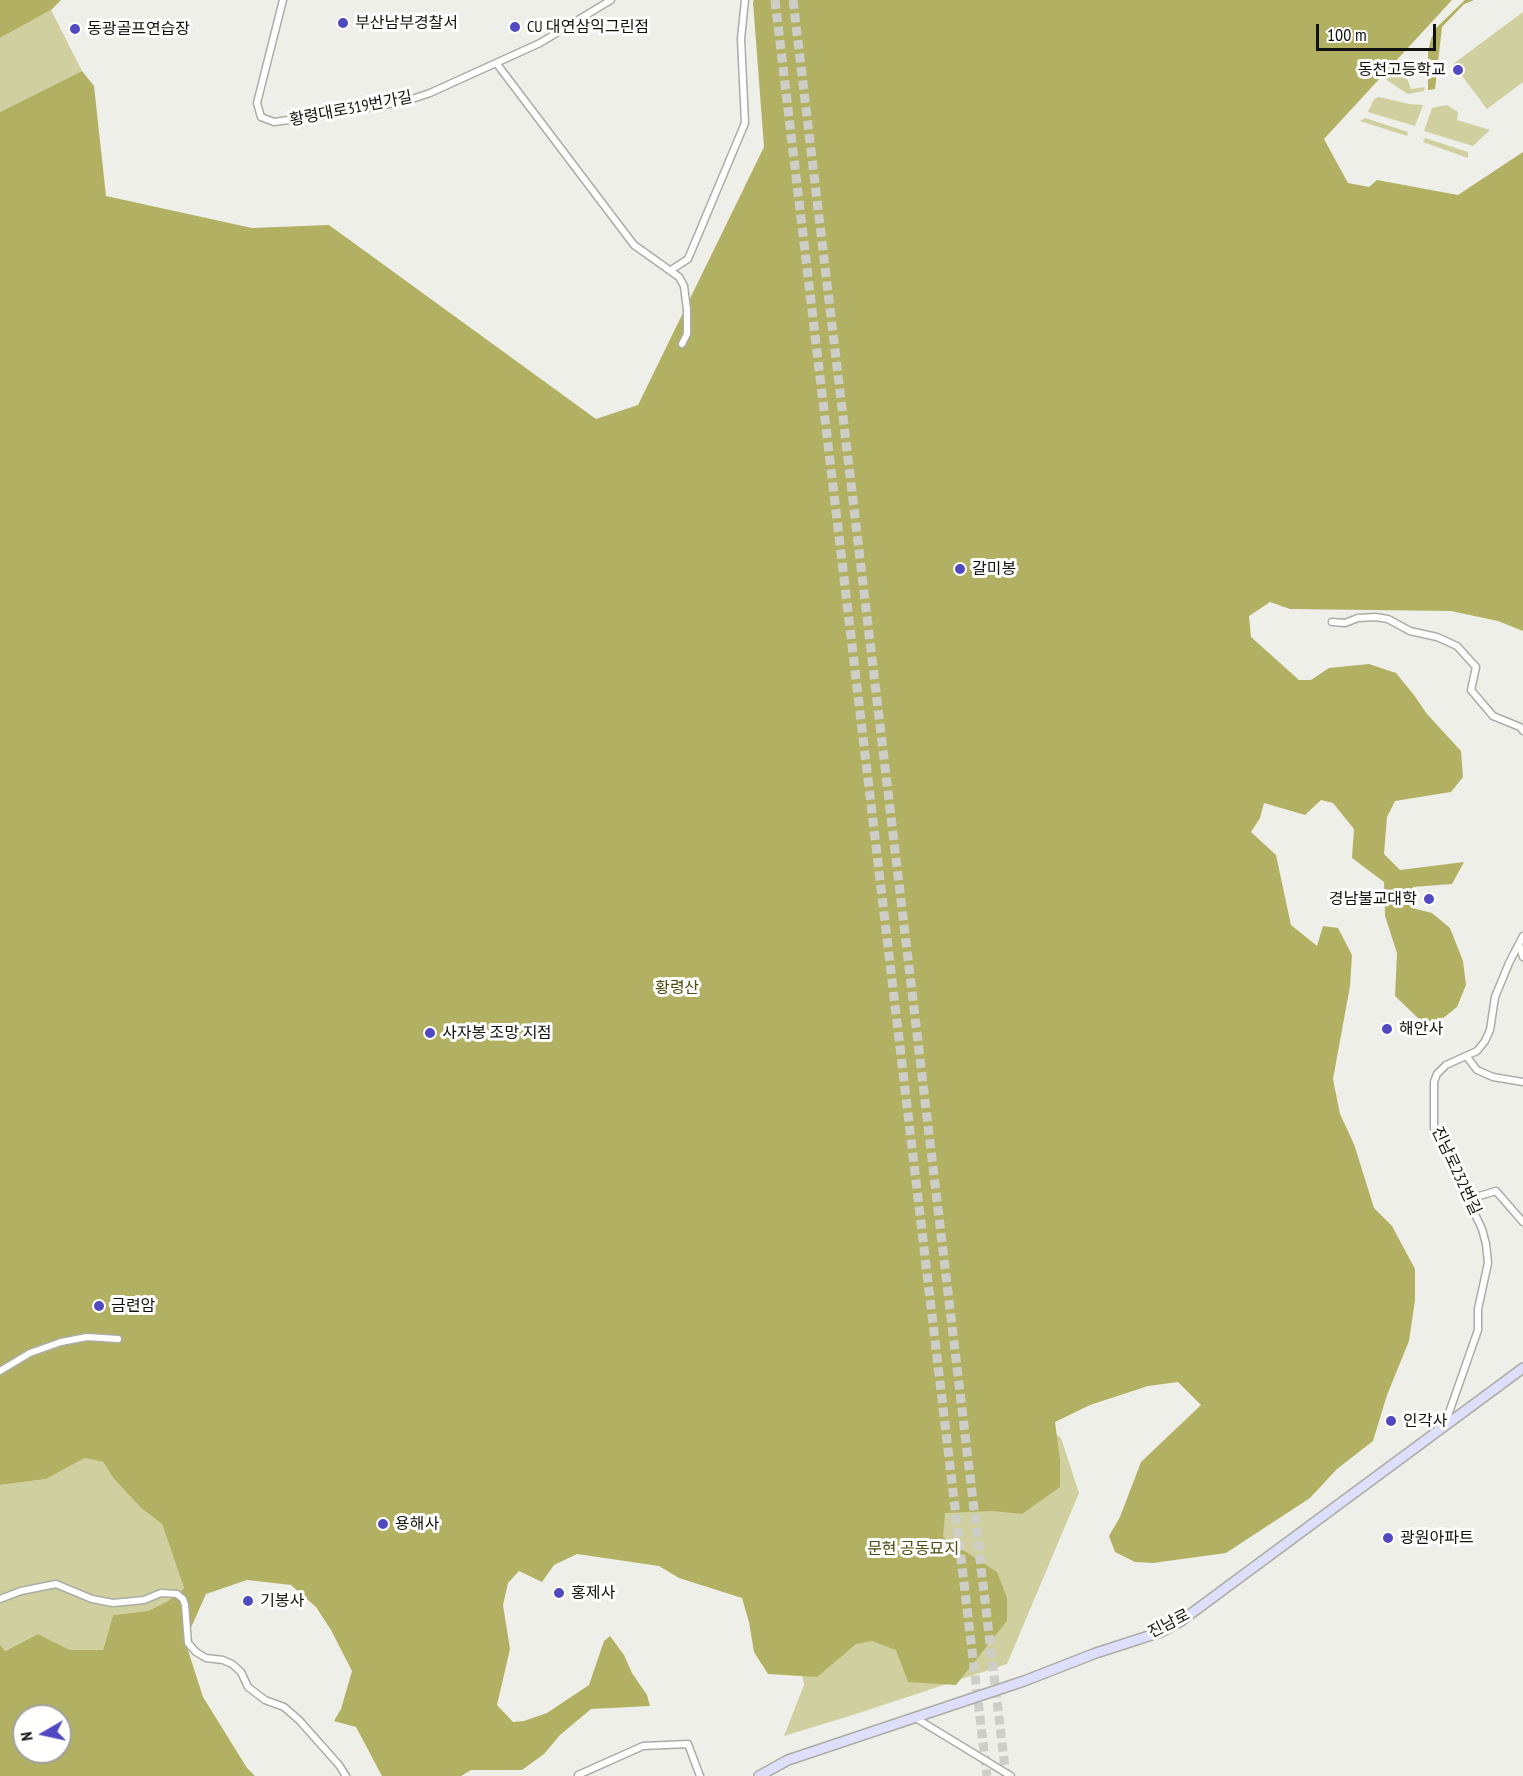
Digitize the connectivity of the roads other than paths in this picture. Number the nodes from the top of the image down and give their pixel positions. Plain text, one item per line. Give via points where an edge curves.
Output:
1 (283, 0) edge
2 (611, 0) edge
3 (745, 0) edge
4 (497, 64) junction
5 (671, 270) junction
6 (682, 344) dead end
7 (1332, 622) dead end
8 (1523, 731) edge
9 (1523, 936) edge
10 (1519, 944) junction
11 (1523, 957) edge
12 (1467, 1057) junction
13 (1523, 1082) edge
14 (1468, 1199) junction
15 (1523, 1222) edge
16 (118, 1339) dead end
17 (1523, 1368) edge
18 (0, 1371) edge
19 (1445, 1425) junction
20 (0, 1599) edge
21 (913, 1717) junction
22 (578, 1775) edge
23 (346, 1776) edge
24 (700, 1776) edge
25 (759, 1776) edge
26 (1011, 1776) edge

1 - 4 street, 황령대로319번가길 via 257,104 261,117 268,121 304,119 406,101
2 - 4 street, 황령대로319번가길
3 - 5 street via 741,39 745,123 688,259
4 - 5 street via 634,244
5 - 6 street via 684,286 687,325
7 - 8 street via 1388,619 1457,646 1476,667 1471,690 1493,716
9 - 10 street, 진남로232번길
10 - 11 street
10 - 12 street, 진남로232번길 via 1495,997 1485,1041
12 - 13 street via 1477,1070
12 - 14 street, 진남로232번길 via 1437,1074 1432,1118 1438,1139
14 - 15 street via 1496,1191
14 - 19 street, 진남로232번길 via 1482,1229 1488,1263 1478,1309 1478,1330
16 - 18 street via 87,1337 61,1342 30,1353
17 - 19 main road, 진남로
19 - 21 main road, 진남로 via 1161,1632
20 - 23 street via 56,1584 112,1603 144,1600 161,1593 177,1594 185,1605 188,1643 196,1652 232,1664 248,1687 299,1720
21 - 25 main road, 진남로 via 788,1760
21 - 26 street
22 - 24 street via 643,1746 688,1744

